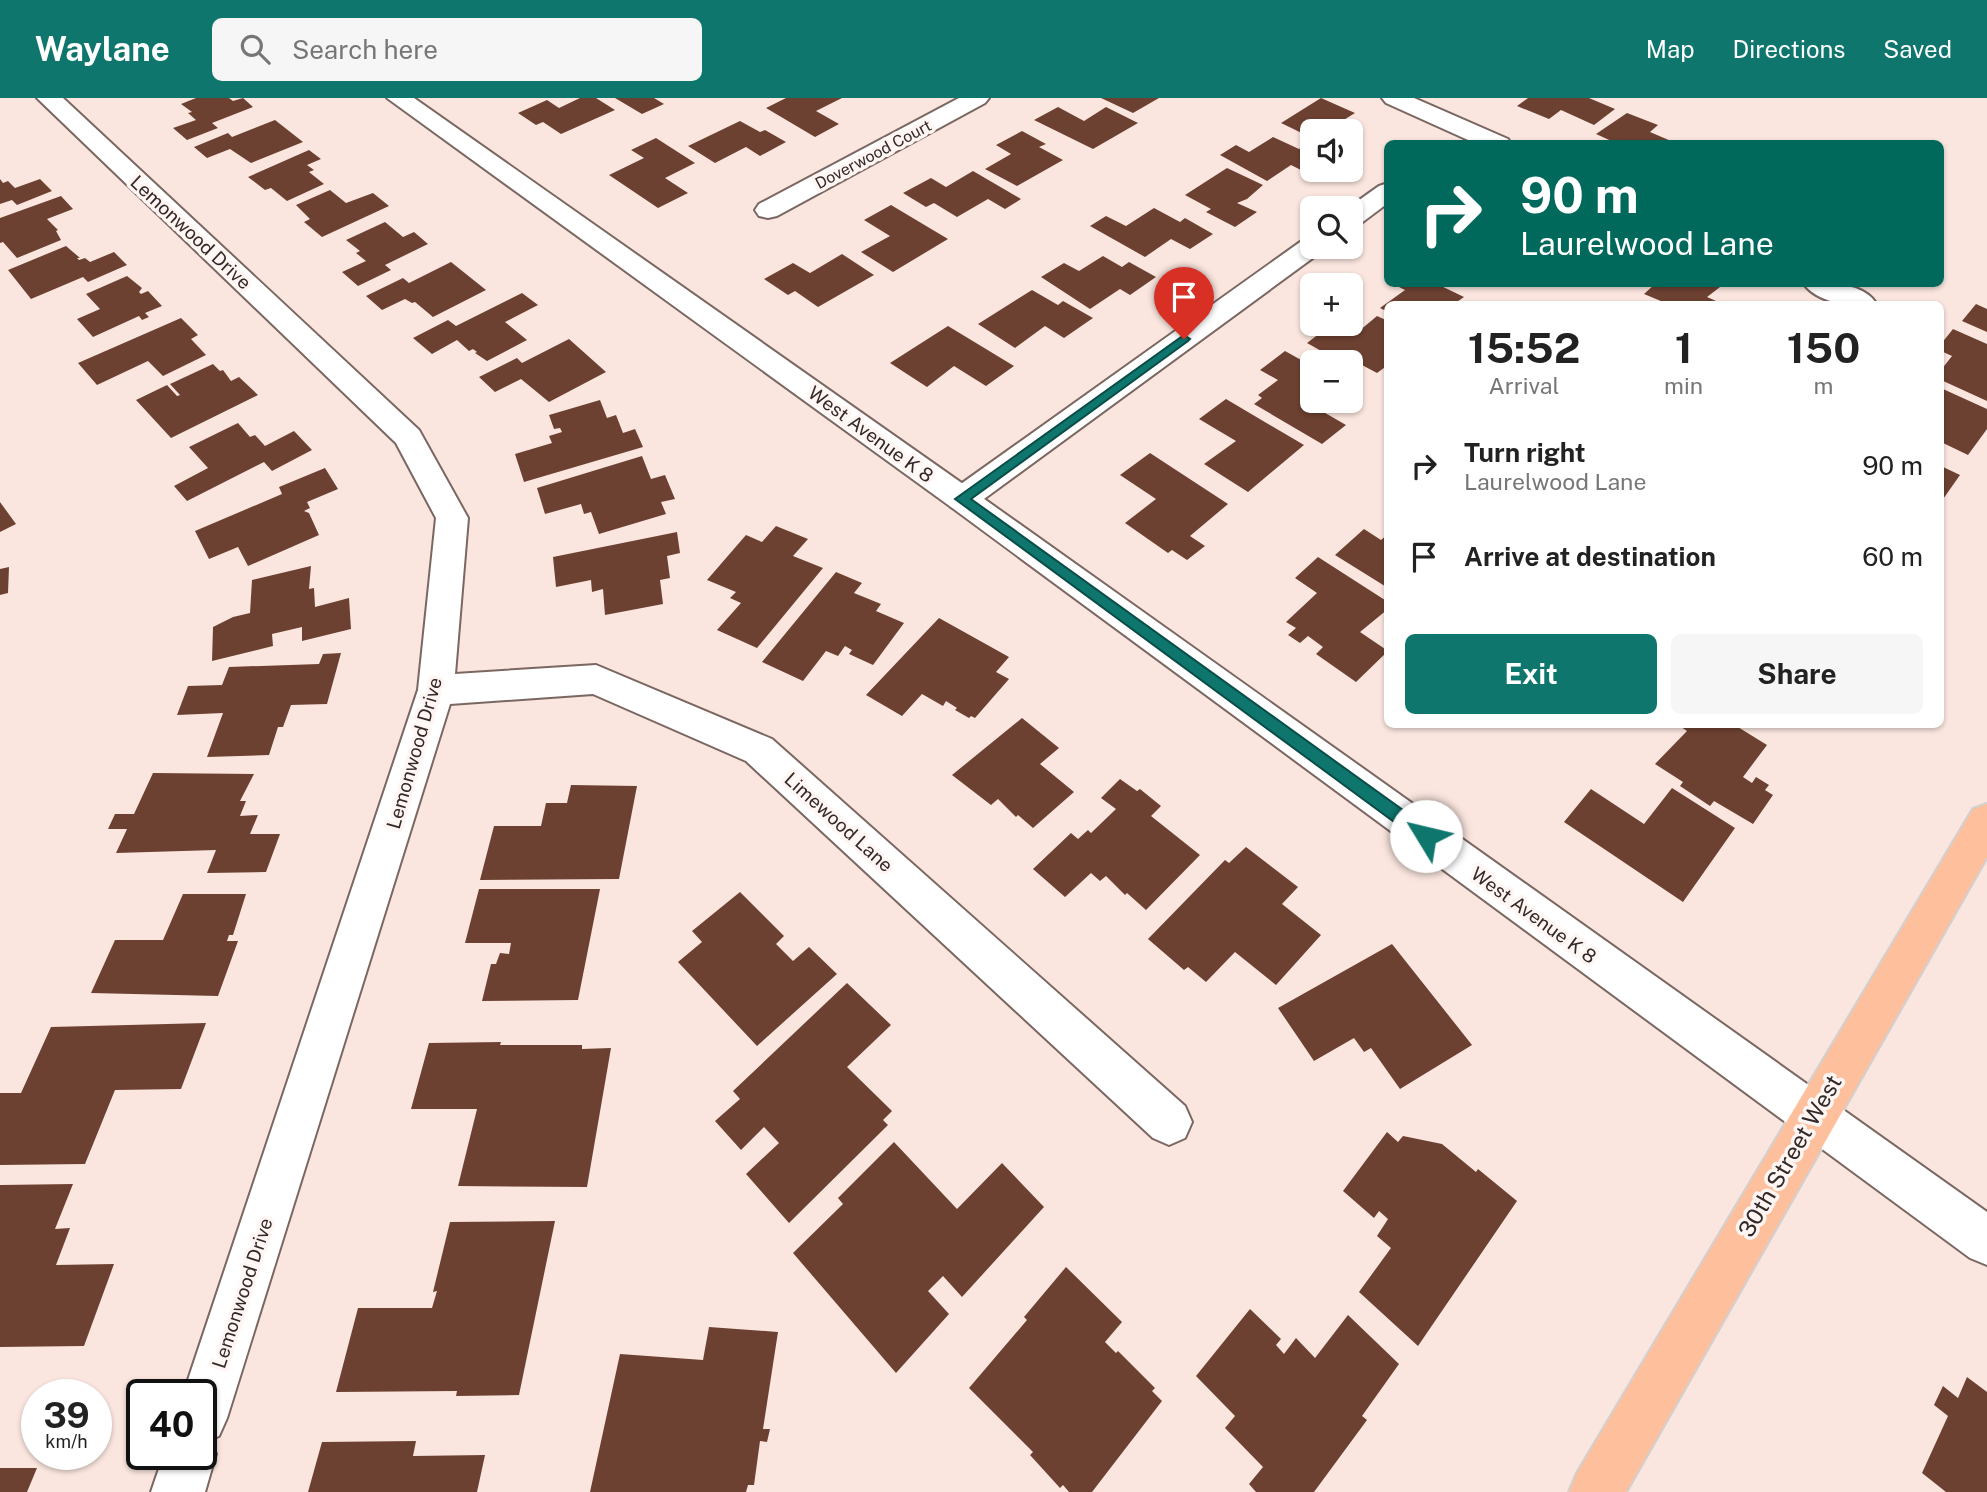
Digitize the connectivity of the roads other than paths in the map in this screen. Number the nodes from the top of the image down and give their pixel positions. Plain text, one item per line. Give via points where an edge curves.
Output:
1 (49, 98) edge
2 (400, 98) edge
3 (977, 98) edge
4 (1394, 98) edge
5 (1462, 137) edge
6 (1384, 194) edge
7 (1363, 209) edge
8 (768, 210) dead end
9 (1300, 255) edge
10 (1829, 287) edge
11 (1867, 297) edge
12 (962, 499) junction
13 (436, 690) junction
14 (1987, 821) edge
15 (1812, 1116) junction
16 (1169, 1122) dead end
17 (1987, 1241) edge
18 (214, 1379) edge
19 (185, 1470) edge
20 (177, 1492) edge
21 (1596, 1492) edge

1 - 13 street, Lemonwood Drive via 408,437 452,518
2 - 12 street, West Avenue K 8
3 - 8 street, Doverwood Court
4 - 5 street
6 - 7 street
9 - 12 street
10 - 11 street
12 - 15 street, West Avenue K 8
13 - 16 street, Limewood Lane via 596,679 759,750
13 - 18 street, Lemonwood Drive
14 - 15 main road, 30th Street West
15 - 17 street, West Avenue K 8
15 - 21 main road, 30th Street West
19 - 20 street

